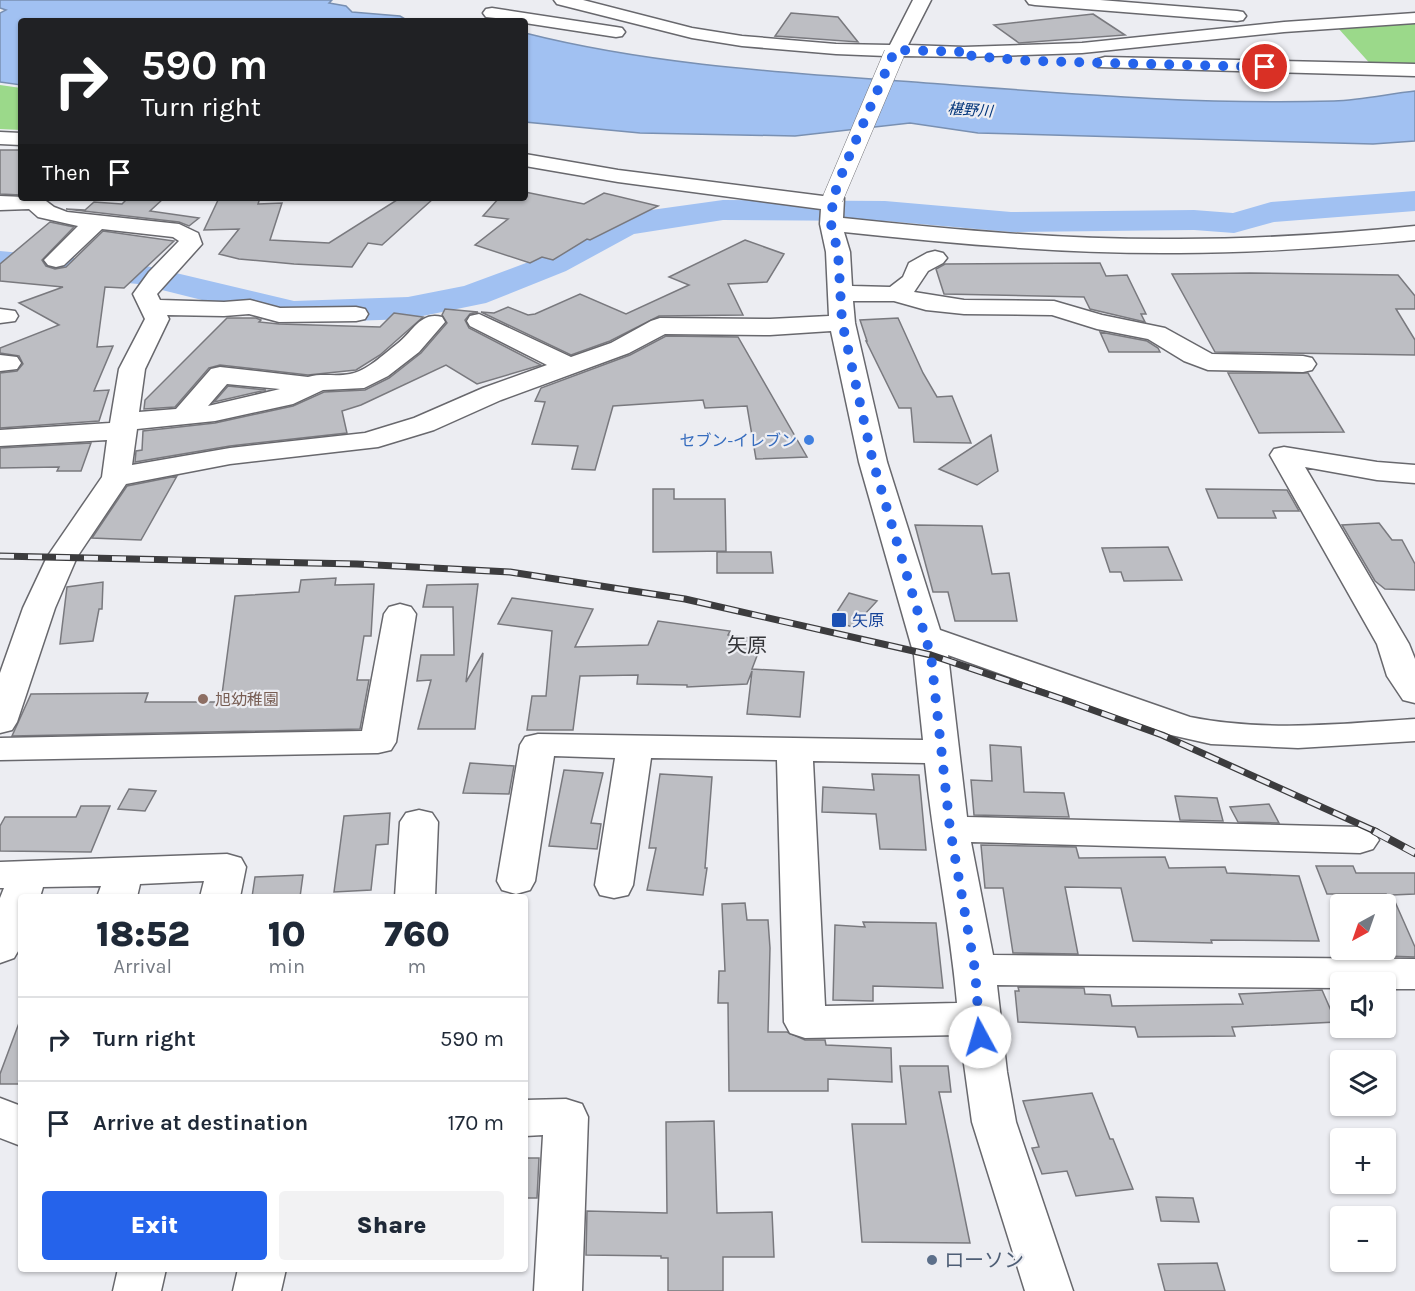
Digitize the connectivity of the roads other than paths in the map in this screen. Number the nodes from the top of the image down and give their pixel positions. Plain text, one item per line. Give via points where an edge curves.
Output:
1 (563, 0) edge
2 (922, 0) edge
3 (1035, 0) edge
4 (492, 13) dead end
5 (526, 18) edge
6 (528, 18) edge
7 (1415, 18) edge
8 (1284, 27) junction
9 (816, 30) dead end
10 (804, 47) junction
11 (894, 52) junction
12 (964, 52) junction
13 (1041, 61) junction
14 (1415, 70) edge
15 (0, 138) edge
16 (18, 139) edge
17 (528, 161) edge
18 (23, 201) edge
19 (36, 201) edge
20 (0, 203) edge
21 (833, 209) junction
22 (96, 222) junction
23 (1415, 233) edge
24 (934, 258) dead end
25 (56, 260) dead end
26 (839, 292) junction
27 (895, 294) junction
28 (151, 306) junction
29 (356, 314) dead end
30 (479, 321) dead end
31 (842, 322) junction
32 (395, 330) dead end
33 (1303, 364) dead end
34 (569, 366) junction
35 (313, 385) junction
36 (183, 418) junction
37 (125, 426) junction
38 (0, 438) edge
39 (1415, 474) edge
40 (116, 477) junction
41 (400, 614) dead end
42 (925, 636) junction
43 (1415, 693) edge
44 (0, 722) edge
45 (1415, 730) edge
46 (635, 746) junction
47 (0, 749) edge
48 (795, 750) junction
49 (943, 753) junction
50 (419, 822) dead end
51 (950, 829) junction
52 (1360, 840) dead end
53 (14, 874) edge
54 (516, 881) dead end
55 (120, 884) edge
56 (614, 885) dead end
57 (221, 894) edge
58 (414, 894) edge
59 (0, 948) edge
60 (975, 970) junction
61 (1415, 974) edge
62 (978, 1019) junction
63 (0, 1116) edge
64 (528, 1118) edge
65 (18, 1126) edge
66 (141, 1272) edge
67 (261, 1272) edge
68 (137, 1291) edge
69 (257, 1291) edge
70 (558, 1291) edge
71 (1049, 1291) edge

1 - 10 street via 692,33
2 - 11 street
3 - 8 street via 1271,19
4 - 5 street
6 - 13 street via 687,42 867,61 1032,66
7 - 8 street
8 - 12 street via 1082,48
9 - 10 street
10 - 11 street
11 - 12 street
11 - 21 street, bridge via 850,152
12 - 13 street via 962,55
13 - 14 street
15 - 16 street
17 - 21 street
18 - 20 street
19 - 22 street via 46,212
21 - 23 street via 1016,240 1142,246 1342,240
21 - 26 street
22 - 25 street
22 - 28 street via 179,231 190,238 190,244 145,294
24 - 27 street via 917,268 916,276
26 - 27 street
26 - 31 street
27 - 33 street via 926,303 964,307 1054,308 1097,322 1156,333 1208,362
28 - 29 street via 250,307 279,315
28 - 37 street via 157,319 132,369
30 - 34 street
31 - 34 street via 770,327 660,326 620,348
31 - 42 street via 873,462
32 - 35 street via 427,328 410,347 379,370 355,382
34 - 40 street via 424,424 368,441 230,456
35 - 36 street via 284,398
35 - 36 street via 220,375
36 - 37 street
37 - 38 street
37 - 40 street
39 - 43 street via 1284,455 1393,644 1404,676
40 - 44 street via 62,557 39,609
41 - 47 street via 378,742
42 - 45 street via 1203,732 1231,737
42 - 49 street
46 - 48 street
46 - 54 street via 538,745
46 - 56 street
48 - 49 street
48 - 62 street via 805,1022
49 - 51 street
50 - 58 street
51 - 52 street
51 - 60 street
53 - 55 street
53 - 59 street
55 - 57 street via 227,867
60 - 61 street
60 - 62 street
62 - 71 street via 994,1122
63 - 65 street
64 - 70 street via 566,1117
66 - 68 street
67 - 69 street

